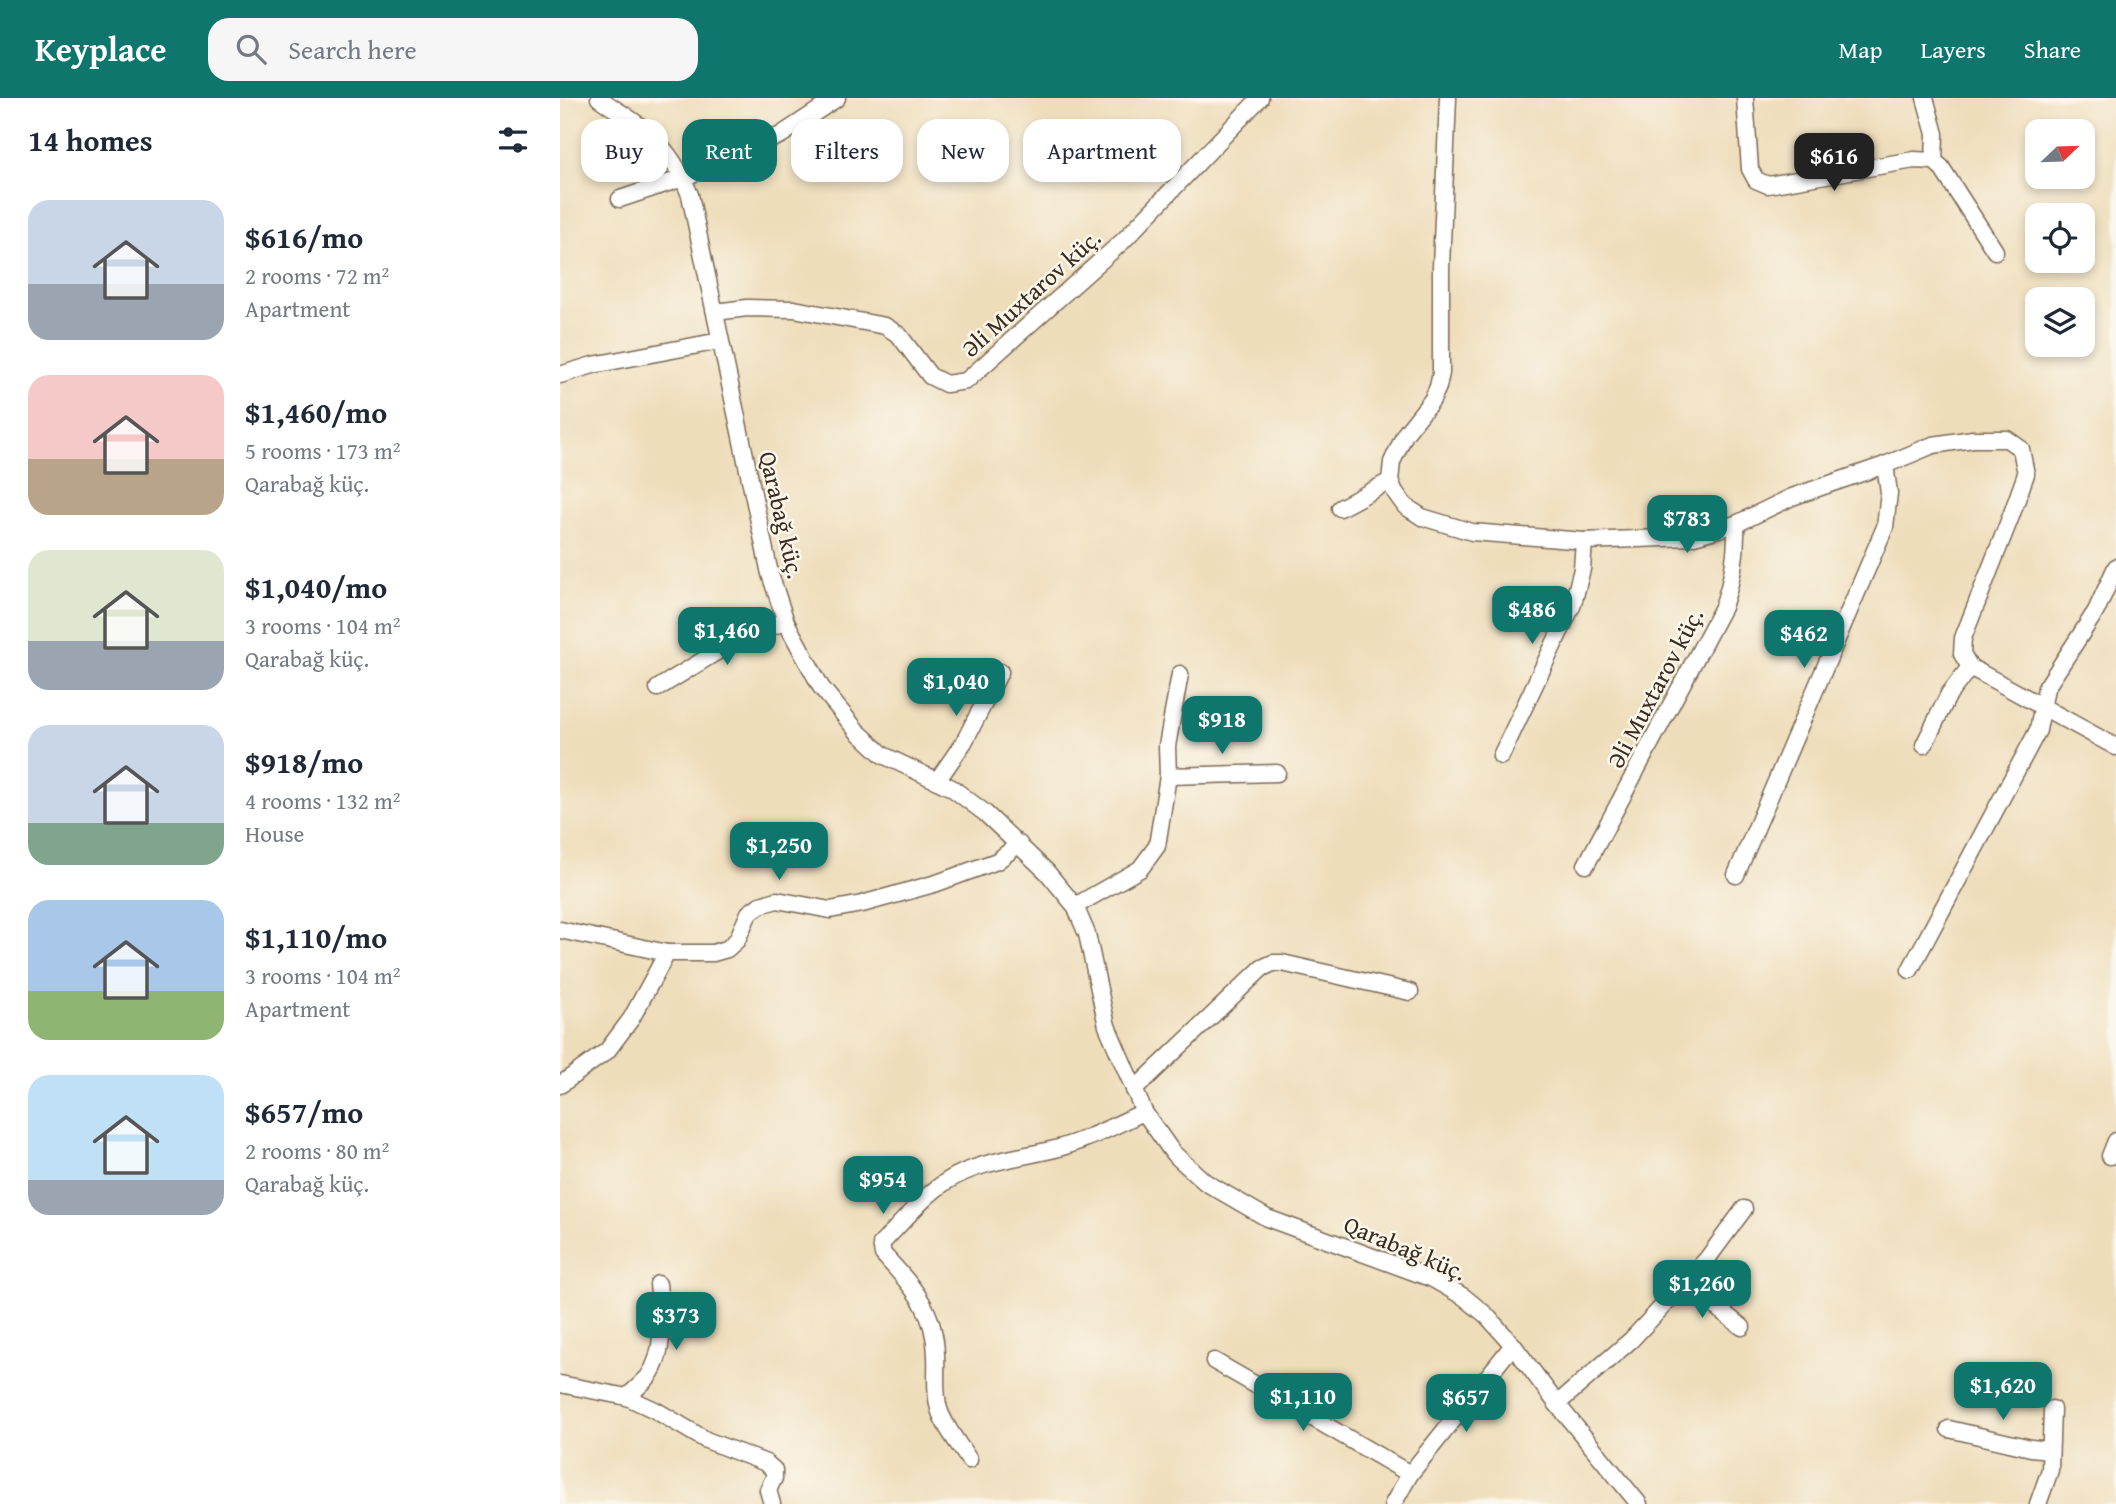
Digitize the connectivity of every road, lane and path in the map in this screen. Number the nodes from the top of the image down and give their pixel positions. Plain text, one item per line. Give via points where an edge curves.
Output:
1 (598, 98) edge
2 (837, 98) edge
3 (1260, 98) edge
4 (1448, 98) edge
5 (1745, 98) edge
6 (1925, 98) edge
7 (777, 137) edge
8 (1934, 161) junction
9 (682, 176) edge
10 (682, 178) edge
11 (685, 182) edge
12 (620, 199) dead end
13 (1995, 251) dead end
14 (715, 312) junction
15 (720, 341) junction
16 (560, 375) edge
17 (1885, 465) junction
18 (1390, 481) junction
19 (1340, 508) dead end
20 (1736, 524) junction
21 (1584, 541) junction
22 (2116, 567) edge
23 (786, 622) junction
24 (1970, 667) junction
25 (1000, 672) dead end
26 (1180, 674) dead end
27 (658, 688) dead end
28 (2042, 706) junction
29 (1924, 745) dead end
30 (2116, 747) edge
31 (1501, 756) dead end
32 (1277, 773) dead end
33 (1168, 776) junction
34 (937, 781) junction
35 (1019, 844) junction
36 (1587, 865) dead end
37 (1736, 875) dead end
38 (1075, 906) junction
39 (560, 930) edge
40 (667, 953) junction
41 (1910, 970) dead end
42 (1410, 992) dead end
43 (560, 1085) edge
44 (1134, 1090) junction
45 (1144, 1112) junction
46 (1744, 1209) dead end
47 (1684, 1283) junction
48 (658, 1284) dead end
49 (1742, 1327) dead end
50 (1513, 1345) junction
51 (1214, 1361) dead end
52 (560, 1384) edge
53 (627, 1397) junction
54 (1557, 1404) junction
55 (2052, 1409) dead end
56 (1950, 1429) dead end
57 (2050, 1450) junction
58 (969, 1460) dead end
59 (1410, 1474) junction
60 (772, 1504) edge
61 (1393, 1504) edge
62 (1639, 1504) edge
63 (2038, 1504) edge

1 - 9 street, Qarabağ küç. via 650,134
2 - 7 street
3 - 14 street, Əli Muxtarov küç. via 1123,241 966,381 946,384 930,376 899,335 885,326 794,309
4 - 18 street via 1441,373 1432,400 1405,434 1392,462
5 - 8 street via 1750,169 1756,180 1768,185 1914,160
6 - 8 street via 1936,134
8 - 13 street
10 - 12 street
11 - 14 street, Qarabağ küç.
14 - 15 street, Qarabağ küç.
15 - 16 street
15 - 23 street, Qarabağ küç. via 770,573
17 - 20 street via 1793,496
17 - 24 street via 1933,445 1973,439 2007,439 2021,449 2026,474 1962,638 1962,654
17 - 37 street via 1889,493 1885,527
18 - 19 street
18 - 21 street via 1405,506 1422,517 1472,532
20 - 21 street via 1690,537
20 - 36 street, Əli Muxtarov küç. via 1737,550 1723,607
21 - 31 street via 1573,604
22 - 28 street via 2096,611 2046,688
23 - 27 street via 744,635
23 - 34 street, Qarabağ küç. via 821,687 857,731 883,755
24 - 28 street
24 - 29 street via 1949,694
25 - 34 street via 964,742
26 - 33 street via 1167,746
28 - 30 street
28 - 41 street via 2038,730
32 - 33 street
33 - 38 street via 1157,846 1140,869
34 - 35 street, Qarabağ küç. via 953,788
35 - 38 street, Qarabağ küç.
35 - 40 street via 997,861 862,904 830,910 776,900 749,913 737,940 727,949
38 - 44 street, Qarabağ küç. via 1087,934 1107,1026
39 - 40 street
40 - 43 street via 631,1019 607,1051
42 - 44 street via 1273,963 1262,968
44 - 45 street, Qarabağ küç.
45 - 50 street, Qarabağ küç. via 1173,1153 1205,1182 1267,1218 1433,1279 1486,1315
45 - 58 street via 1072,1144 958,1174 881,1244 883,1254 922,1300 933,1326 939,1409
46 - 47 street
47 - 49 street
47 - 54 street via 1631,1340
48 - 53 street via 662,1326 657,1356 648,1377
50 - 54 street, Qarabağ küç.
50 - 59 street
51 - 59 street
52 - 53 street
53 - 60 street via 706,1440 766,1463 774,1470 768,1490
54 - 62 street, Qarabağ küç.
55 - 57 street
56 - 57 street
57 - 63 street via 2050,1470
59 - 61 street

